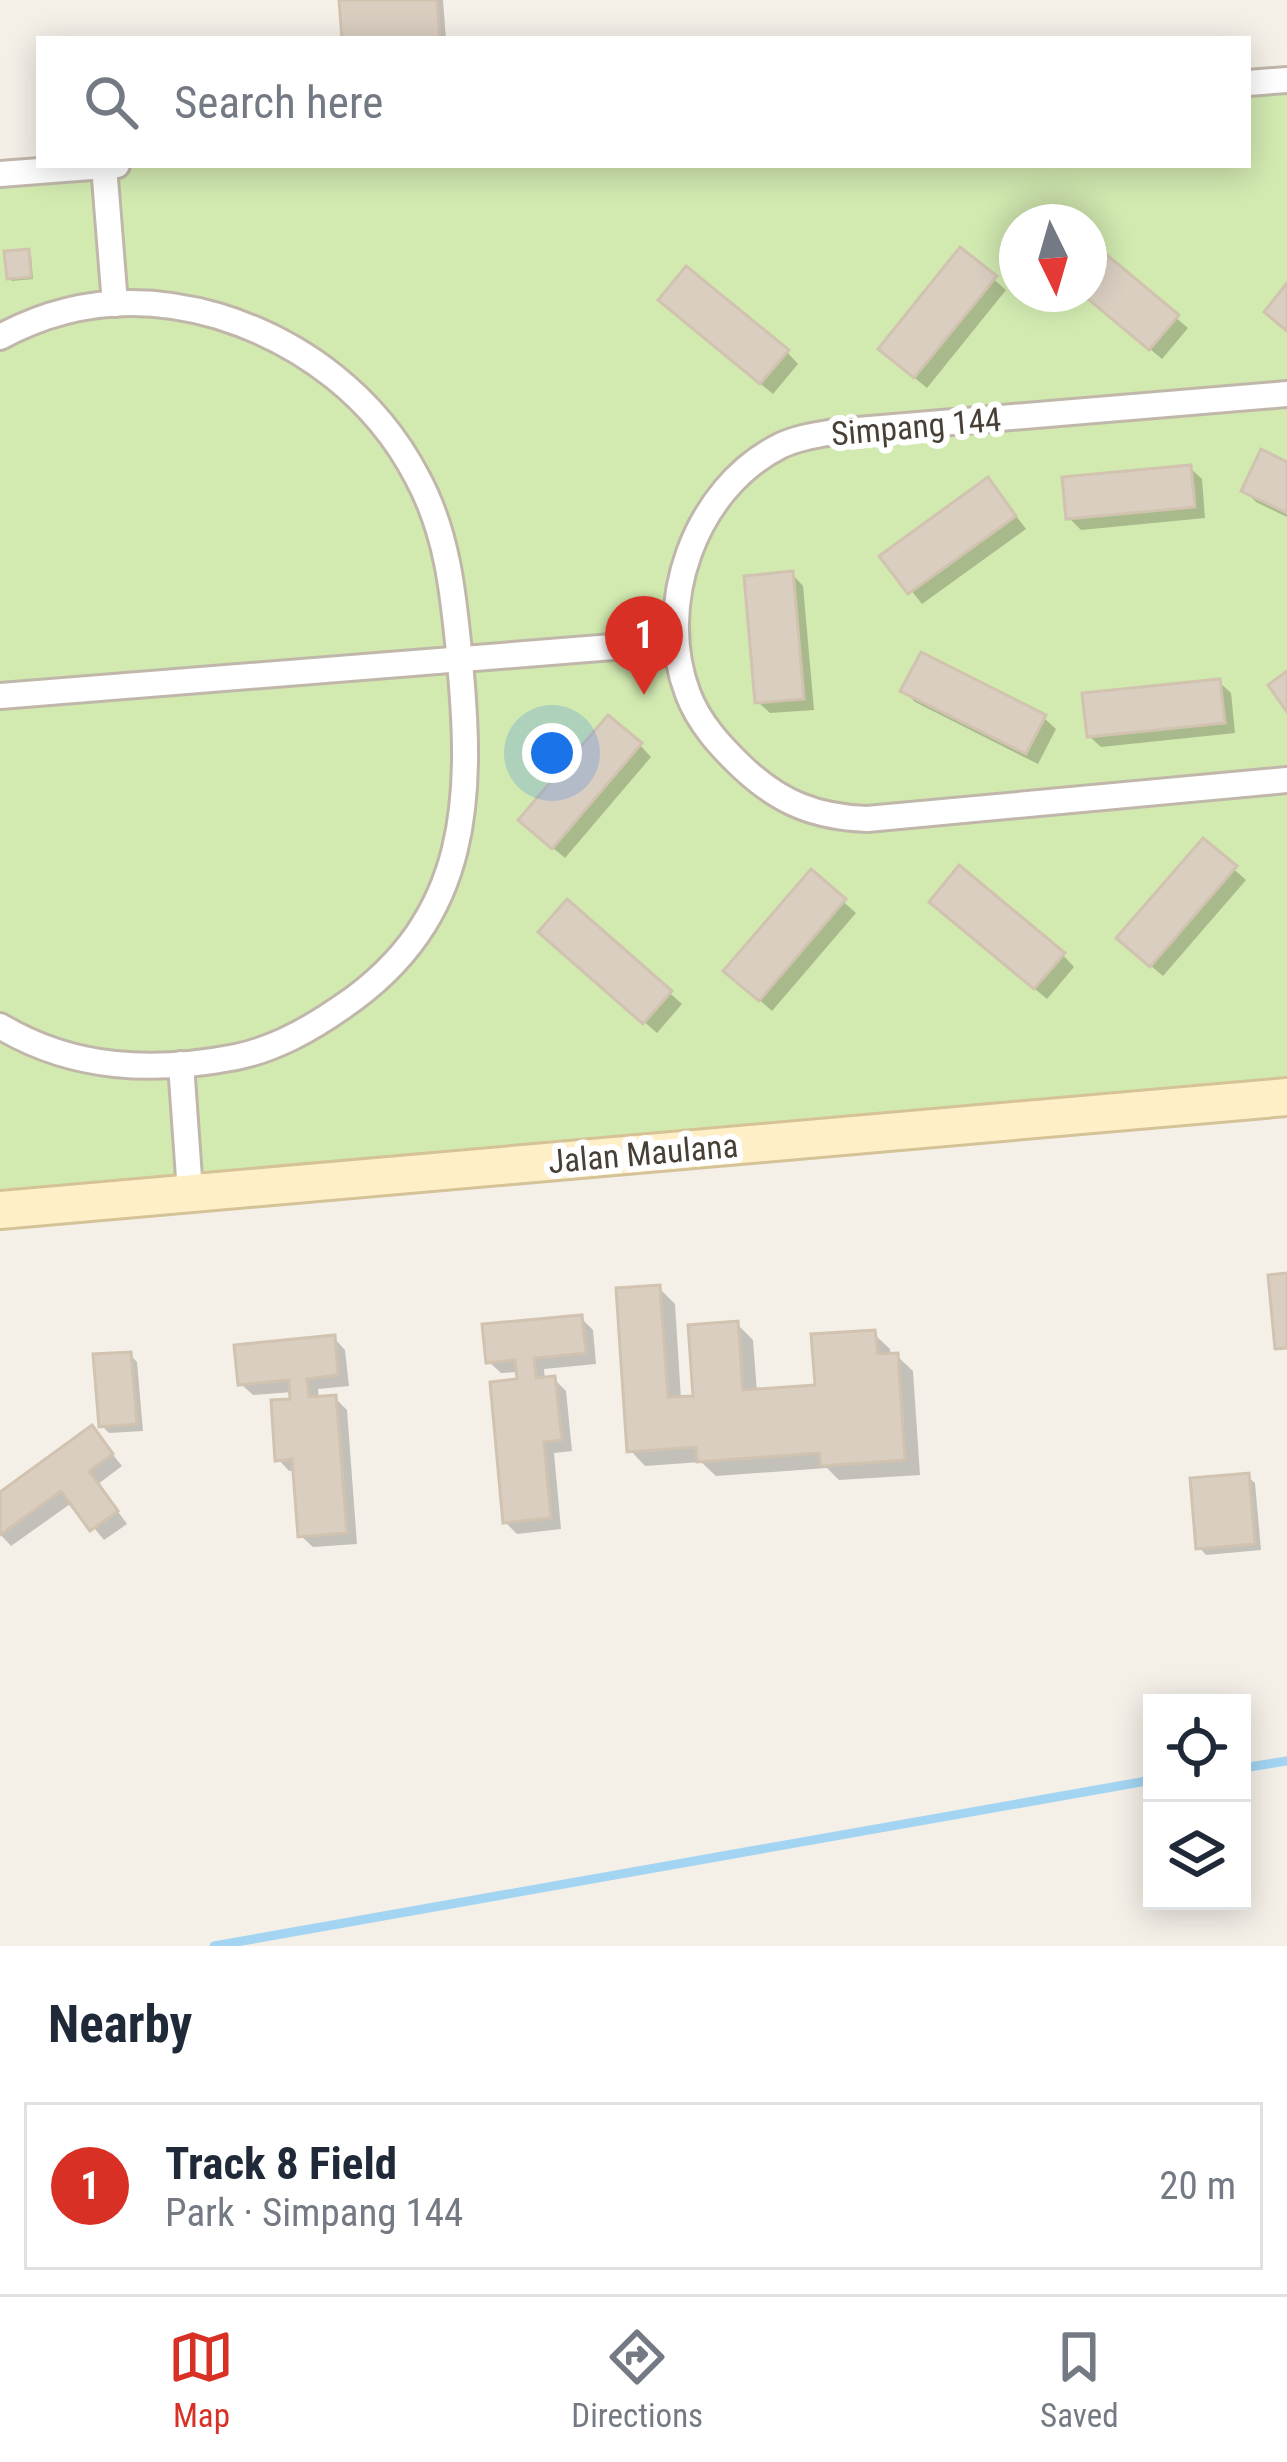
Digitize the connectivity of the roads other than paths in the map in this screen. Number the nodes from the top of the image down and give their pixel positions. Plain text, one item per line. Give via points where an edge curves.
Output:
1 (1287, 80) edge
2 (1251, 83) edge
3 (78, 168) edge
4 (104, 168) edge
5 (0, 174) edge
6 (115, 304) junction
7 (0, 337) edge
8 (1287, 394) edge
9 (675, 642) junction
10 (460, 658) junction
11 (0, 696) edge
12 (1287, 780) edge
13 (0, 1026) edge
14 (181, 1064) junction
15 (1287, 1097) edge
16 (190, 1192) junction
17 (0, 1210) edge

1 - 2 street
3 - 5 street
4 - 6 street
6 - 7 street via 47,315
6 - 10 street via 152,301 246,325 316,361 345,386 398,446 431,504 444,540
8 - 9 street, Simpang 144 via 833,432 781,446 755,462 707,516 680,582
9 - 10 street
9 - 12 street, Simpang 144 via 689,698 724,751 811,812 867,819
10 - 11 street
10 - 14 street via 464,808 449,874 410,946 351,1001 288,1040 253,1054
13 - 14 street via 38,1047 106,1065
14 - 16 street
15 - 16 main road, Jalan Maulana
16 - 17 main road, Jalan Maulana

